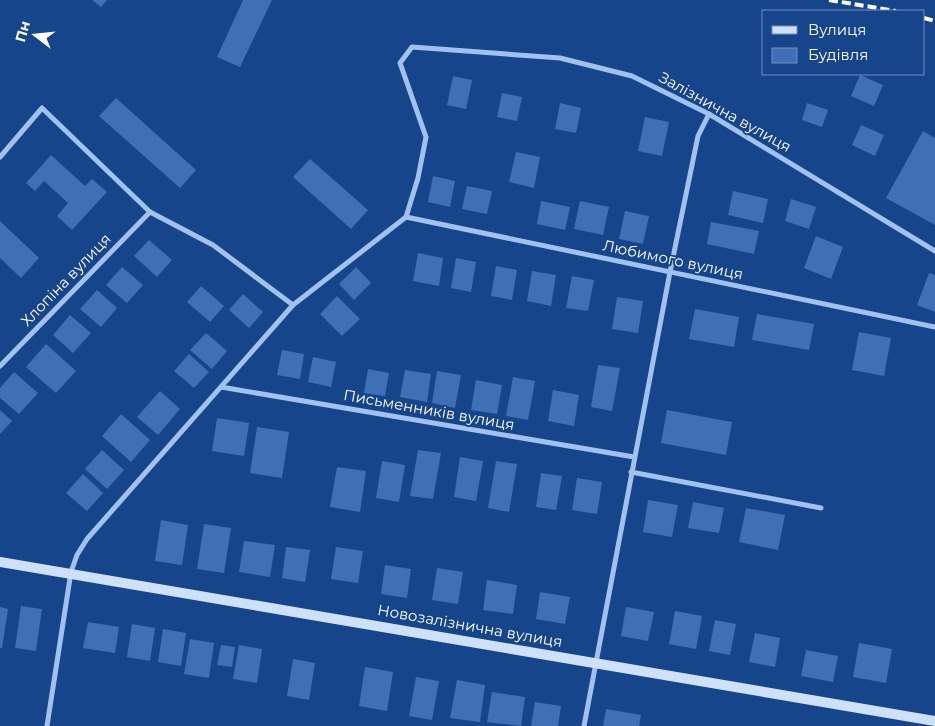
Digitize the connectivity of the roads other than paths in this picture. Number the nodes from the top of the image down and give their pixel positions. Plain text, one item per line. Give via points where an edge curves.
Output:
1 (709, 114) junction
2 (0, 156) edge
3 (150, 212) junction
4 (406, 217) junction
5 (935, 251) edge
6 (670, 272) junction
7 (293, 305) junction
8 (935, 327) edge
9 (0, 366) edge
10 (221, 387) junction
11 (634, 458) junction
12 (631, 472) junction
13 (821, 508) dead end
14 (0, 562) edge
15 (71, 572) junction
16 (594, 662) junction
17 (935, 721) edge
18 (47, 726) edge
19 (584, 726) edge

1 - 4 street, Залізнична вулиця via 632,76 560,58 412,47 400,63 426,137
1 - 5 street, Залізнична вулиця
1 - 6 street via 698,136
2 - 3 street via 42,108
3 - 7 street via 213,245
3 - 9 street, Хлопіна вулиця
4 - 6 street, Любимого вулиця
4 - 7 street
6 - 8 street, Любимого вулиця
6 - 11 street
7 - 10 street
10 - 11 street, Письменників вулиця
10 - 15 street via 87,539
11 - 12 street
12 - 13 street
12 - 16 street
14 - 15 main road, Новозалізнична вулиця
15 - 16 main road, Новозалізнична вулиця
15 - 18 street
16 - 17 main road, Новозалізнична вулиця
16 - 19 street

